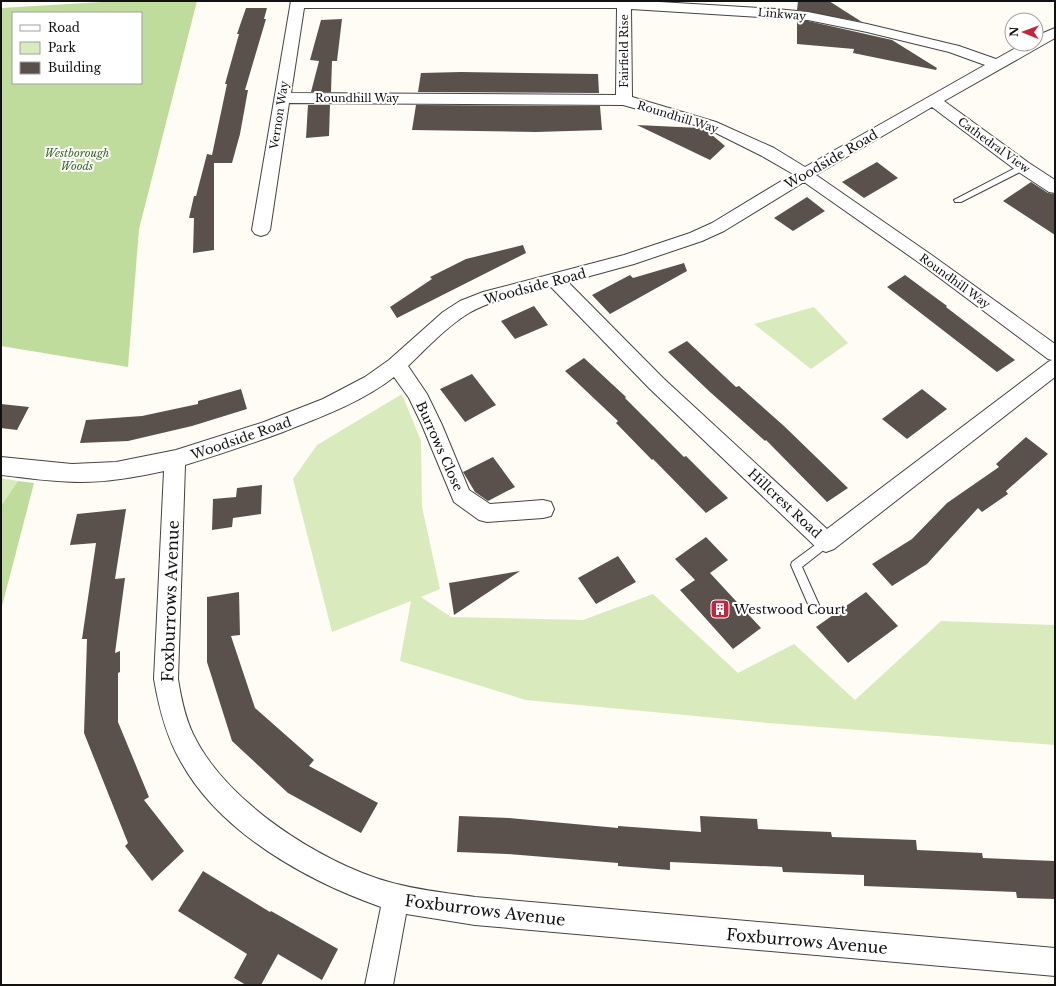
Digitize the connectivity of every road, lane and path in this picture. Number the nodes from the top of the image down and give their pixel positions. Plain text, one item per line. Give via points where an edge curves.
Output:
1 (298, 2) edge
2 (624, 3) edge
3 (1055, 32) edge
4 (1044, 40) edge
5 (1022, 52) edge
6 (997, 64) junction
7 (282, 98) junction
8 (624, 100) junction
9 (934, 100) junction
10 (1024, 166) junction
11 (804, 174) junction
12 (1055, 188) edge
13 (958, 200) dead end
14 (261, 230) dead end
15 (555, 280) junction
16 (1055, 354) edge
17 (396, 364) junction
18 (1055, 367) edge
19 (175, 461) junction
20 (1, 466) edge
21 (544, 509) dead end
22 (826, 542) junction
23 (815, 607) dead end
24 (396, 898) junction
25 (1055, 962) edge
26 (379, 985) edge

1 - 2 street, Linkway
1 - 7 street, Vernon Way
2 - 6 street, Linkway via 808,16 947,48
2 - 8 street, Fairfield Rise
3 - 4 street, Woodside Road
5 - 6 street, Woodside Road
6 - 9 street, Woodside Road
7 - 8 street, Roundhill Way
7 - 14 street, Vernon Way
8 - 11 street, Roundhill Way via 711,125 768,152
9 - 10 street, Cathedral View
9 - 11 street, Woodside Road
10 - 12 street, Cathedral View
10 - 13 lane
11 - 15 street, Woodside Road via 718,227 696,237 628,260
11 - 16 street, Roundhill Way via 928,260
15 - 17 street, Woodside Road via 483,299 461,309
15 - 22 street, Hillcrest Road via 656,383
17 - 19 street, Woodside Road via 350,394 296,419
17 - 21 street, Burrows Close via 417,394 461,496 487,513
18 - 22 street, Hillcrest Road
19 - 20 street, Woodside Road via 94,473
19 - 24 street, Foxburrows Avenue via 166,679 170,708 180,736 196,764 217,791 252,823 296,854 319,866 368,889
22 - 23 lane via 796,565
24 - 25 street, Foxburrows Avenue via 475,911 562,920
24 - 26 street

